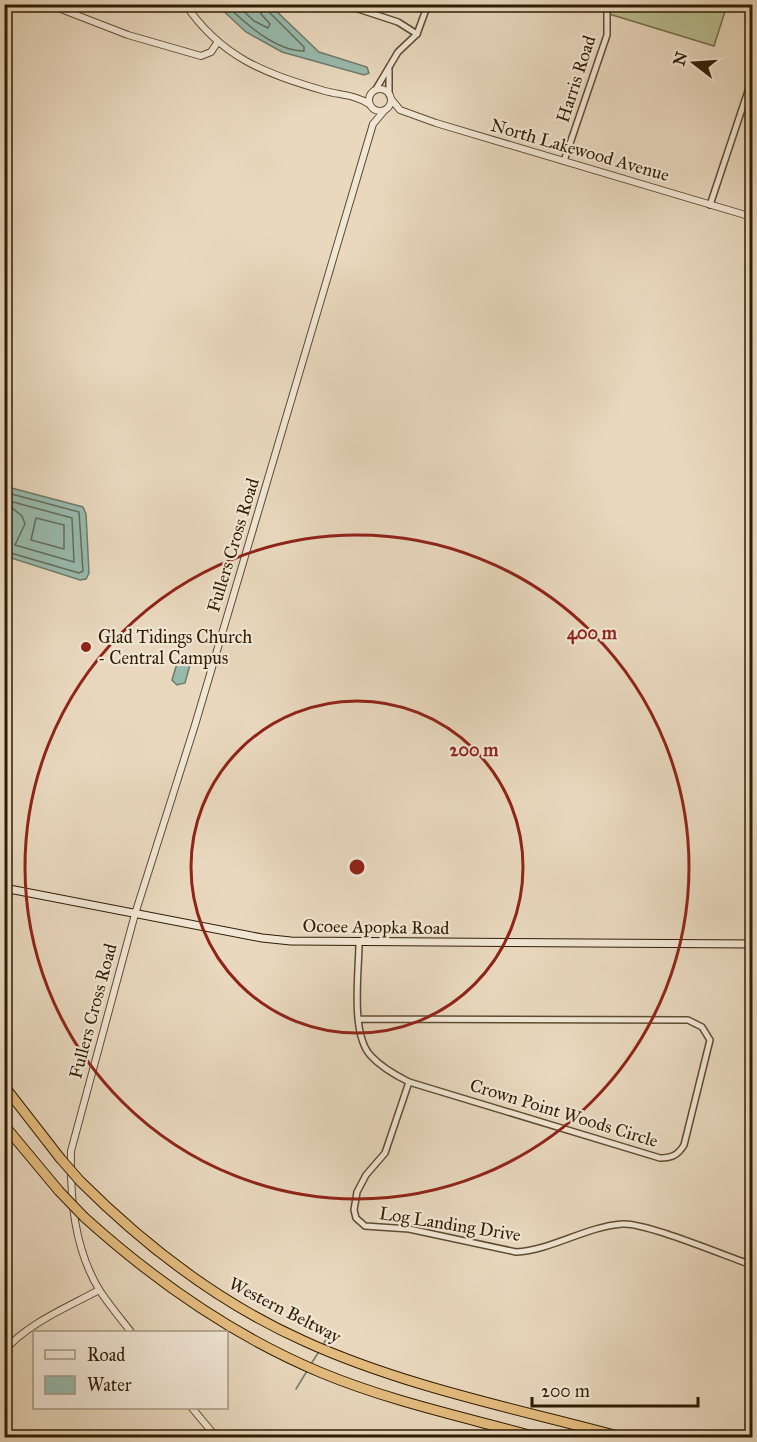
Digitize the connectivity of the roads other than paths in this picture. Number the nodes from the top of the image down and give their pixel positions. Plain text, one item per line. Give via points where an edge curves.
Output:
1 (48, 4) edge
2 (185, 4) edge
3 (343, 4) edge
4 (428, 4) edge
5 (608, 4) edge
6 (417, 34) junction
7 (218, 43) junction
8 (390, 69) junction
9 (753, 79) edge
10 (374, 90) junction
11 (352, 96) junction
12 (390, 96) junction
13 (370, 106) junction
14 (385, 110) junction
15 (400, 110) junction
16 (373, 124) junction
17 (564, 161) junction
18 (710, 205) junction
19 (753, 217) edge
20 (4, 888) edge
21 (135, 914) junction
22 (359, 942) junction
23 (753, 944) edge
24 (358, 1019) junction
25 (409, 1082) junction
26 (4, 1086) edge
27 (4, 1125) edge
28 (75, 1182) junction
29 (753, 1265) edge
30 (99, 1290) junction
31 (130, 1331) edge
32 (4, 1351) edge
33 (194, 1409) edge
34 (217, 1437) edge
35 (540, 1437) edge
36 (625, 1437) edge

1 - 7 street via 128,35 201,56
2 - 7 street
3 - 6 street via 398,22
4 - 6 street
5 - 17 street, Harris Road via 607,35
6 - 8 street via 398,52
7 - 11 street via 271,75
8 - 10 street
8 - 12 street
9 - 18 street
10 - 11 street
10 - 12 street via 383,89
10 - 13 street via 369,97
11 - 13 street
12 - 14 street
12 - 15 street
13 - 14 street via 377,111
13 - 16 street, Fullers Cross Road
14 - 15 street, North Lakewood Avenue
14 - 16 street, Fullers Cross Road
15 - 17 street, North Lakewood Avenue
16 - 21 street, Fullers Cross Road via 194,729
17 - 18 street, North Lakewood Avenue
18 - 19 street, North Lakewood Avenue
20 - 21 main road, Ocoee Apopka Road
21 - 22 main road, Ocoee Apopka Road via 262,938
21 - 28 street, Fullers Cross Road via 71,1150
22 - 23 main road, Ocoee Apopka Road
22 - 24 street, Crown Point Woods Circle
24 - 25 street, Crown Point Woods Circle via 369,1055
24 - 25 street, Crown Point Woods Circle via 688,1020 698,1023 710,1040 684,1145 671,1158 660,1158
25 - 29 street, Log Landing Drive via 385,1153 357,1192 354,1210 365,1226 409,1229 516,1252 608,1227 636,1225
26 - 28 highway, Western Beltway, bridge
27 - 35 highway, bridge via 84,1217 139,1266 219,1321 322,1373 389,1396
28 - 30 street, Fullers Cross Road via 77,1235
28 - 36 highway, Western Beltway via 178,1268 245,1311 303,1341 399,1377
30 - 31 street, Fullers Cross Road
30 - 32 street via 12,1341
33 - 34 street

